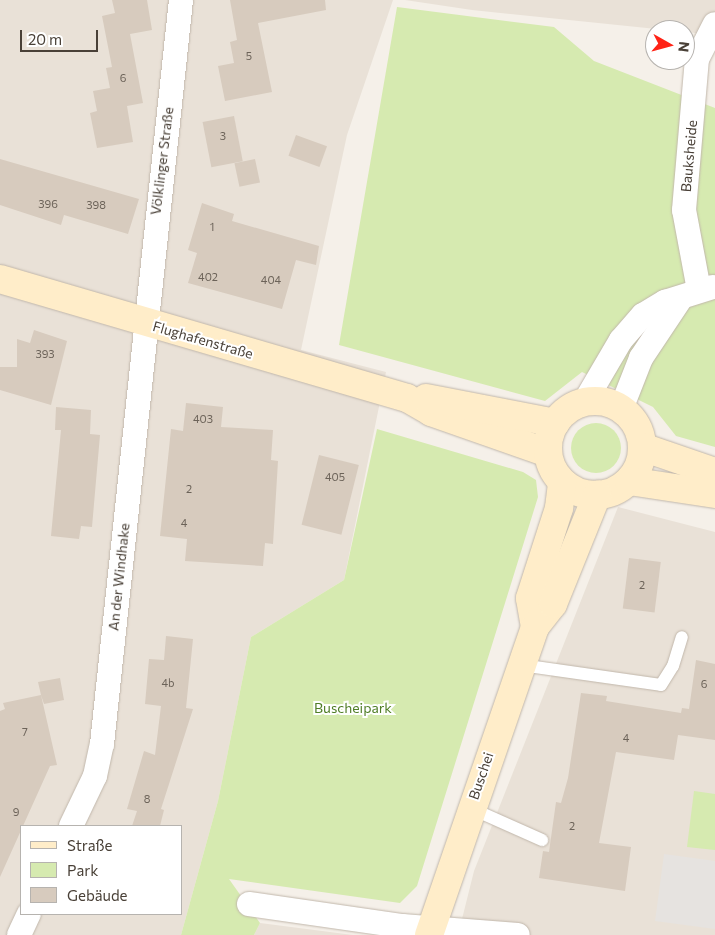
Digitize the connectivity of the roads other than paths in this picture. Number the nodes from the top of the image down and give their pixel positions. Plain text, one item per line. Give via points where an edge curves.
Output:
1 (181, 0) edge
2 (715, 24) edge
3 (0, 279) edge
4 (698, 293) edge
5 (144, 323) junction
6 (407, 398) junction
7 (584, 403) junction
8 (621, 410) junction
9 (556, 423) junction
10 (642, 447) junction
11 (548, 453) junction
12 (715, 472) edge
13 (629, 481) junction
14 (562, 482) junction
15 (715, 494) edge
16 (597, 495) junction
17 (535, 627) junction
18 (682, 637) dead end
19 (521, 665) junction
20 (470, 808) junction
21 (71, 825) edge
22 (542, 840) dead end
23 (249, 904) dead end
24 (29, 915) edge
25 (430, 931) edge
26 (19, 935) edge
27 (518, 935) edge

1 - 5 street, Völklinger Straße
2 - 4 street, Bauksheide via 697,58 684,210
3 - 5 main road, Flughafenstraße
4 - 7 street via 665,302 643,314 621,340
4 - 8 street via 641,358
5 - 6 main road, Flughafenstraße
5 - 21 street, An der Windhake via 102,744 95,776
6 - 9 main road, Flughafenstraße via 437,397
6 - 11 main road, Flughafenstraße via 431,412
7 - 8 main road via 597,401
7 - 9 main road
8 - 10 main road via 637,427
9 - 11 main road
10 - 12 main road
10 - 13 main road
11 - 14 main road
13 - 15 main road
13 - 16 main road
14 - 16 main road via 584,494
14 - 17 main road via 559,508 530,598
16 - 17 main road, Buschei via 553,604
17 - 19 main road, Buschei
18 - 19 lane via 673,666 660,685
19 - 20 main road, Buschei
20 - 22 lane
20 - 25 main road, Buschei
23 - 25 street
24 - 26 street
25 - 27 street

